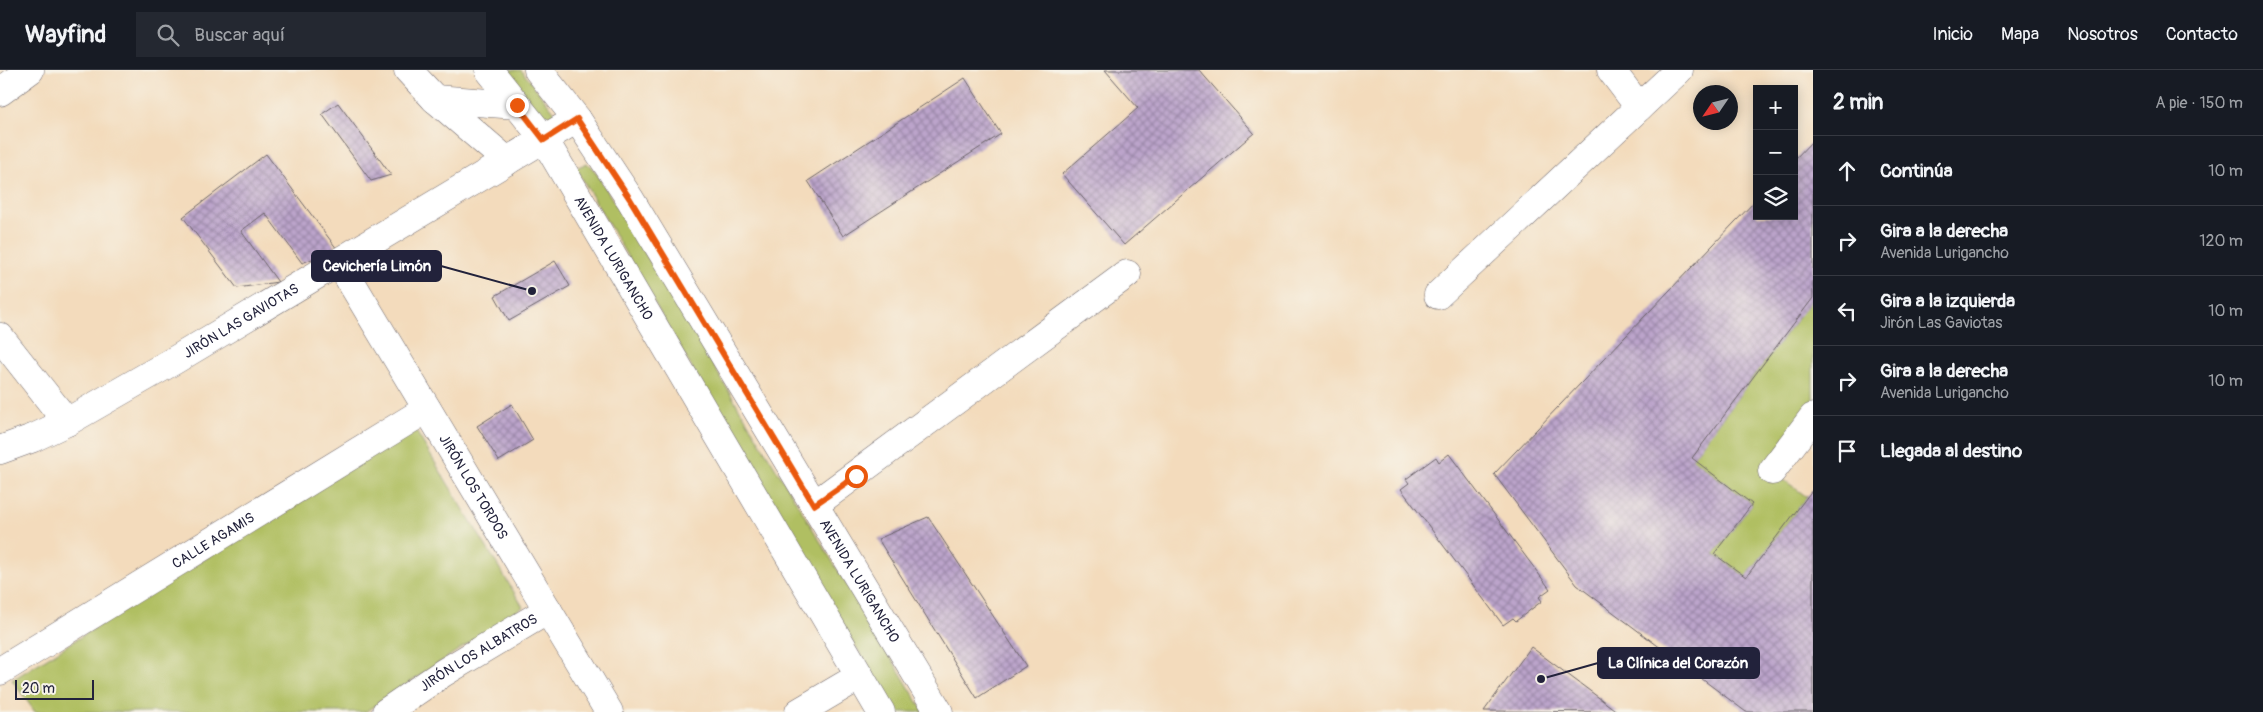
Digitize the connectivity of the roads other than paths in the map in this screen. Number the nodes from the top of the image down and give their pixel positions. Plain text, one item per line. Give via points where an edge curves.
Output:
1 (30, 70) edge
2 (408, 70) edge
3 (490, 70) edge
4 (538, 70) edge
5 (1611, 70) edge
6 (1679, 70) edge
7 (0, 92) edge
8 (435, 99) junction
9 (517, 105) junction
10 (1639, 107) junction
11 (577, 119) junction
12 (544, 140) junction
13 (507, 161) junction
14 (339, 262) junction
15 (1128, 274) dead end
16 (1438, 295) dead end
17 (0, 337) edge
18 (427, 409) junction
19 (1813, 417) edge
20 (67, 422) junction
21 (0, 450) edge
22 (1772, 471) dead end
23 (814, 505) junction
24 (548, 610) junction
25 (0, 671) edge
26 (860, 676) junction
27 (810, 705) edge
28 (386, 712) edge
29 (609, 712) edge
30 (881, 712) edge
31 (939, 712) edge

1 - 7 street
2 - 8 street
3 - 9 street, AVENIDA LURIGANCHO
4 - 11 street, AVENIDA LURIGANCHO
5 - 10 street
6 - 10 street
8 - 9 street
8 - 13 street
9 - 12 street, AVENIDA LURIGANCHO
10 - 16 street
11 - 12 street, JIRÓN LAS GAVIOTAS
11 - 23 street, AVENIDA LURIGANCHO via 630,199
12 - 13 street, JIRÓN LAS GAVIOTAS
12 - 26 street, AVENIDA LURIGANCHO
13 - 14 street, JIRÓN LAS GAVIOTAS
14 - 18 street, JIRÓN LOS TORDOS
14 - 20 street, JIRÓN LAS GAVIOTAS
15 - 23 street
17 - 20 street
18 - 24 street, JIRÓN LOS TORDOS
18 - 25 street, CALLE AGAMIS
19 - 22 street
20 - 21 street, JIRÓN LAS GAVIOTAS
23 - 31 street, AVENIDA LURIGANCHO
24 - 28 street, JIRÓN LOS ALBATROS via 443,673
24 - 29 street, JIRÓN LOS TORDOS
26 - 27 street
26 - 30 street, AVENIDA LURIGANCHO

